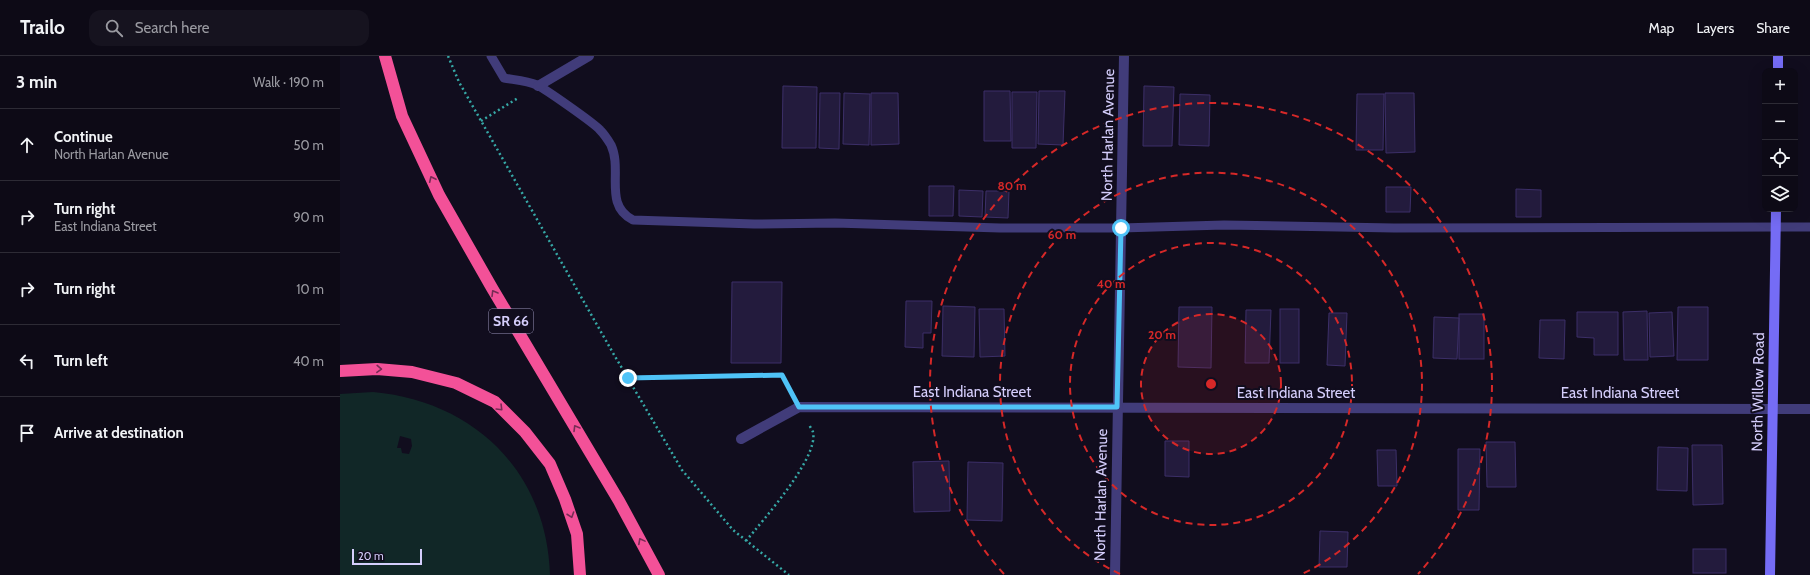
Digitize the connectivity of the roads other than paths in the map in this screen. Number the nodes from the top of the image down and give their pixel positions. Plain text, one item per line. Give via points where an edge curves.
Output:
1 (384, 56) edge
2 (491, 56) edge
3 (589, 56) edge
4 (1124, 56) edge
5 (1778, 56) edge
6 (1778, 68) edge
7 (538, 86) junction
8 (1776, 212) edge
9 (1810, 227) edge
10 (1121, 228) junction
11 (1775, 228) junction
12 (340, 372) edge
13 (1117, 407) junction
14 (1772, 409) junction
15 (1810, 409) edge
16 (741, 439) dead end
17 (580, 575) edge
18 (659, 575) edge
19 (1115, 575) edge
20 (1770, 575) edge

18 -> 1 highway, SR 66 via 619,501 439,195 402,116
2 - 7 lane via 504,78
3 - 7 street
4 - 10 street, North Harlan Avenue
5 - 6 street
7 - 10 lane via 600,129 611,145 616,163 618,208 623,215 632,220 754,224
8 - 11 street, North Willow Road
9 - 11 lane
10 - 11 lane via 1224,224 1394,228
10 - 13 street, North Harlan Avenue
11 - 14 street, North Willow Road
12 -> 17 highway via 377,369 412,372 456,383 495,402 525,432 550,464 578,534
13 - 14 street, East Indiana Street
13 - 16 street, East Indiana Street via 799,407
13 - 19 street, North Harlan Avenue
14 - 15 street, East Indiana Street
14 - 20 street, North Willow Road

